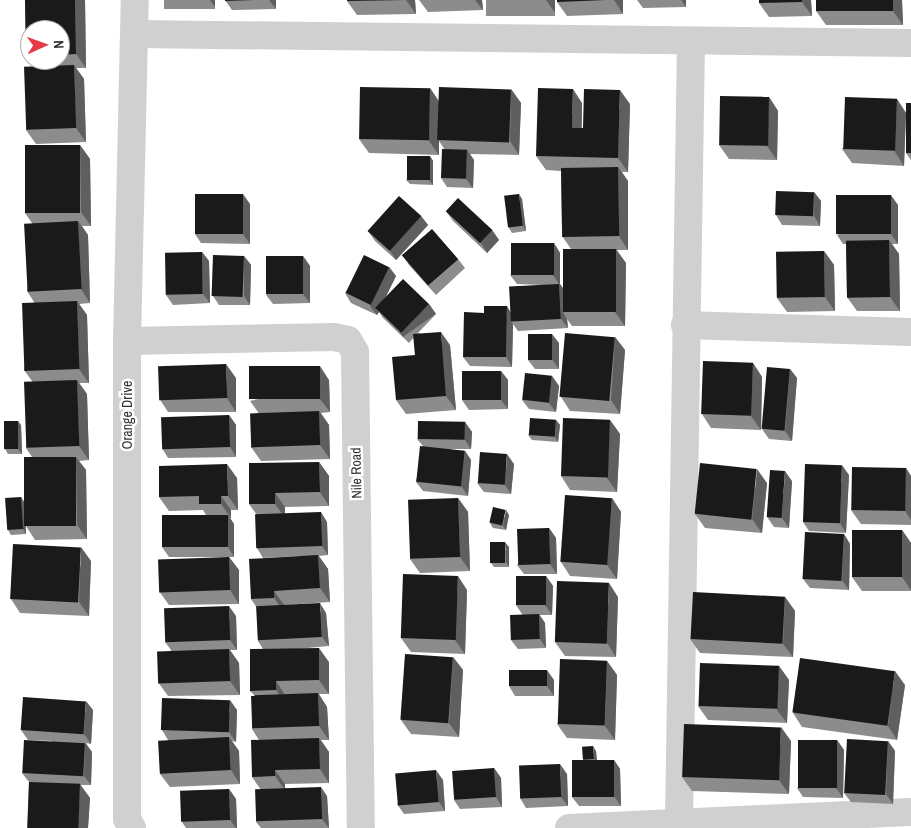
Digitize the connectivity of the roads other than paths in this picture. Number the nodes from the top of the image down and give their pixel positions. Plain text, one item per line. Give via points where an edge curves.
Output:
1 (135, 0) edge
2 (135, 34) junction
3 (691, 42) junction
4 (911, 43) edge
5 (685, 326) junction
6 (911, 332) edge
7 (127, 341) junction
8 (911, 812) edge
9 (679, 822) junction
10 (132, 828) edge
11 (361, 828) edge
12 (569, 828) edge

1 - 2 street, Orange Drive
2 - 3 street
2 - 7 street, Orange Drive
3 - 4 street
3 - 5 street
5 - 6 street
5 - 9 street
7 - 10 street, Orange Drive via 127,819
7 - 11 street, Nile Road via 334,337 348,340 355,352
8 - 9 street
9 - 12 street

